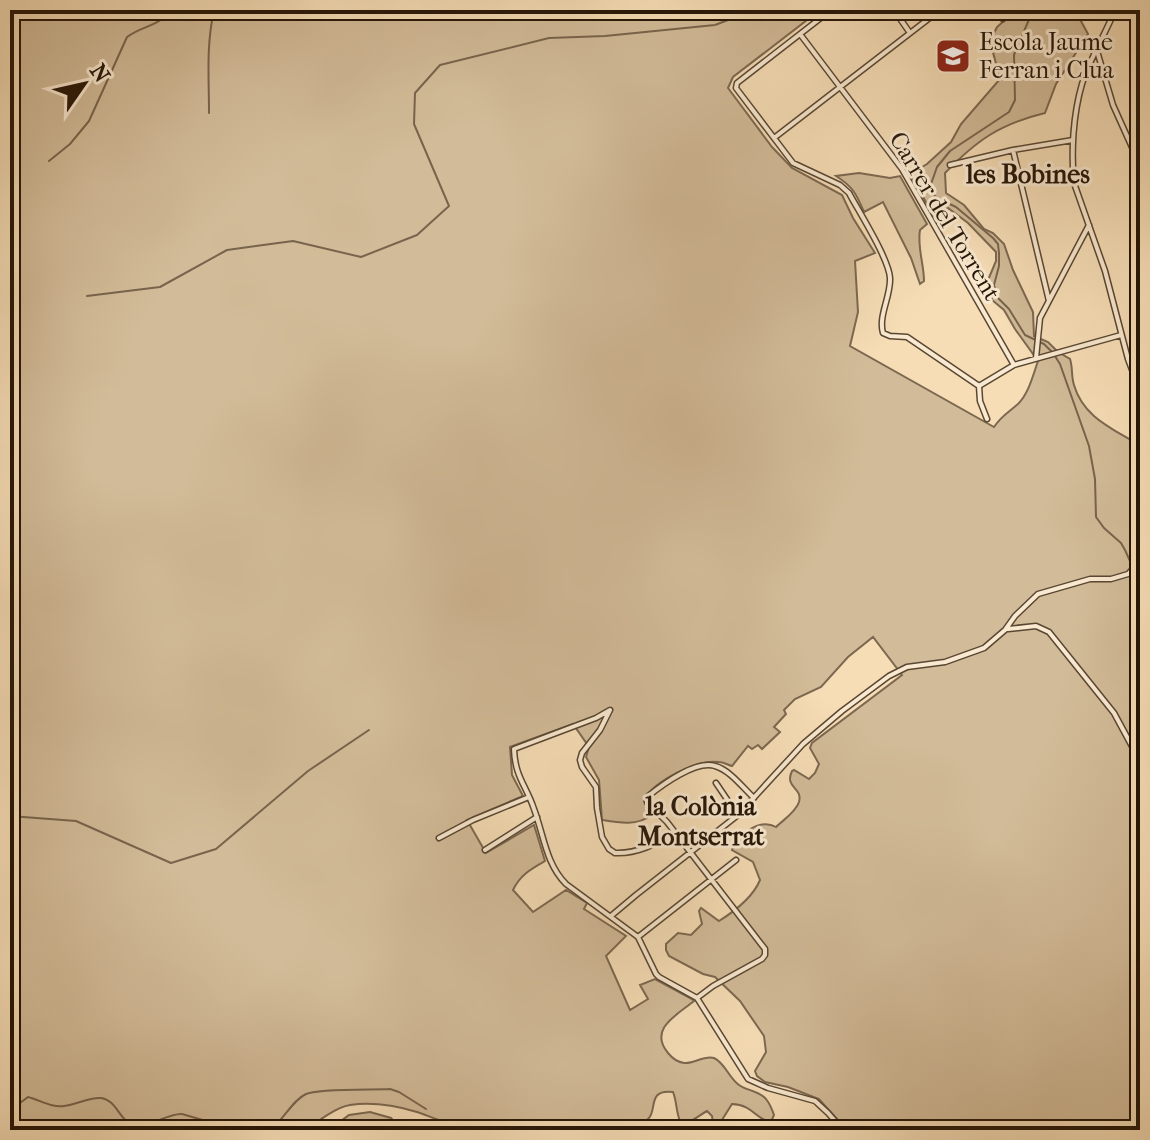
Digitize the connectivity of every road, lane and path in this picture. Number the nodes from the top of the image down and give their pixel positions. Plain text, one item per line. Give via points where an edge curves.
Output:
1 (831, 10) edge
2 (894, 10) edge
3 (940, 10) edge
4 (996, 10) edge
5 (1115, 10) edge
6 (1003, 19) dead end
7 (910, 33) junction
8 (800, 34) junction
9 (1096, 49) junction
10 (841, 88) junction
11 (774, 139) junction
12 (1073, 140) junction
13 (1013, 150) junction
14 (1138, 156) edge
15 (950, 165) dead end
16 (1140, 165) edge
17 (1089, 224) junction
18 (1049, 301) junction
19 (1121, 335) junction
20 (1036, 358) junction
21 (1014, 365) junction
22 (979, 386) junction
23 (1140, 390) edge
24 (987, 419) dead end
25 (1140, 561) edge
26 (1005, 630) junction
27 (1140, 761) edge
28 (716, 783) dead end
29 (529, 797) junction
30 (754, 798) junction
31 (738, 815) junction
32 (537, 817) junction
33 (674, 832) junction
34 (439, 838) dead end
35 (485, 850) dead end
36 (690, 854) junction
37 (736, 860) dead end
38 (712, 880) junction
39 (611, 916) junction
40 (638, 937) junction
41 (697, 998) junction
42 (843, 1130) edge

1 - 8 street
2 - 7 street
3 - 7 street
4 - 6 street
5 - 9 street
7 - 10 street
8 - 10 street, Carrer del Torrent
8 - 11 street via 737,83
9 - 12 street via 1082,84
9 - 14 street via 1113,105
10 - 11 street
10 - 21 street, Carrer del Torrent via 902,169
11 - 22 street via 793,163 849,193 890,273 883,333 907,337
12 - 13 street
12 - 17 street via 1074,183
13 - 15 street
13 - 18 street
14 - 16 street
17 - 18 street
17 - 19 street
18 - 20 street via 1040,318
19 - 20 street
19 - 23 street
20 - 21 street
21 - 22 street
22 - 24 street
25 - 26 street via 1128,574 1038,594
26 - 27 street via 1036,626 1049,632 1114,713
26 - 30 street via 984,648 889,676 803,744
28 - 31 street
29 - 32 street
29 - 33 street via 518,776 514,749 610,710 580,760 596,787 605,843 615,853 628,853 660,843
29 - 34 street
30 - 31 street
30 - 33 street via 714,765 691,770 647,797
31 - 36 street
32 - 35 street
32 - 39 street via 554,871
33 - 36 street
36 - 38 street
36 - 39 street
37 - 38 street
38 - 40 street
38 - 41 street via 765,955
39 - 40 street
40 - 41 street via 656,974
41 - 42 street via 744,1074 768,1088 815,1101

